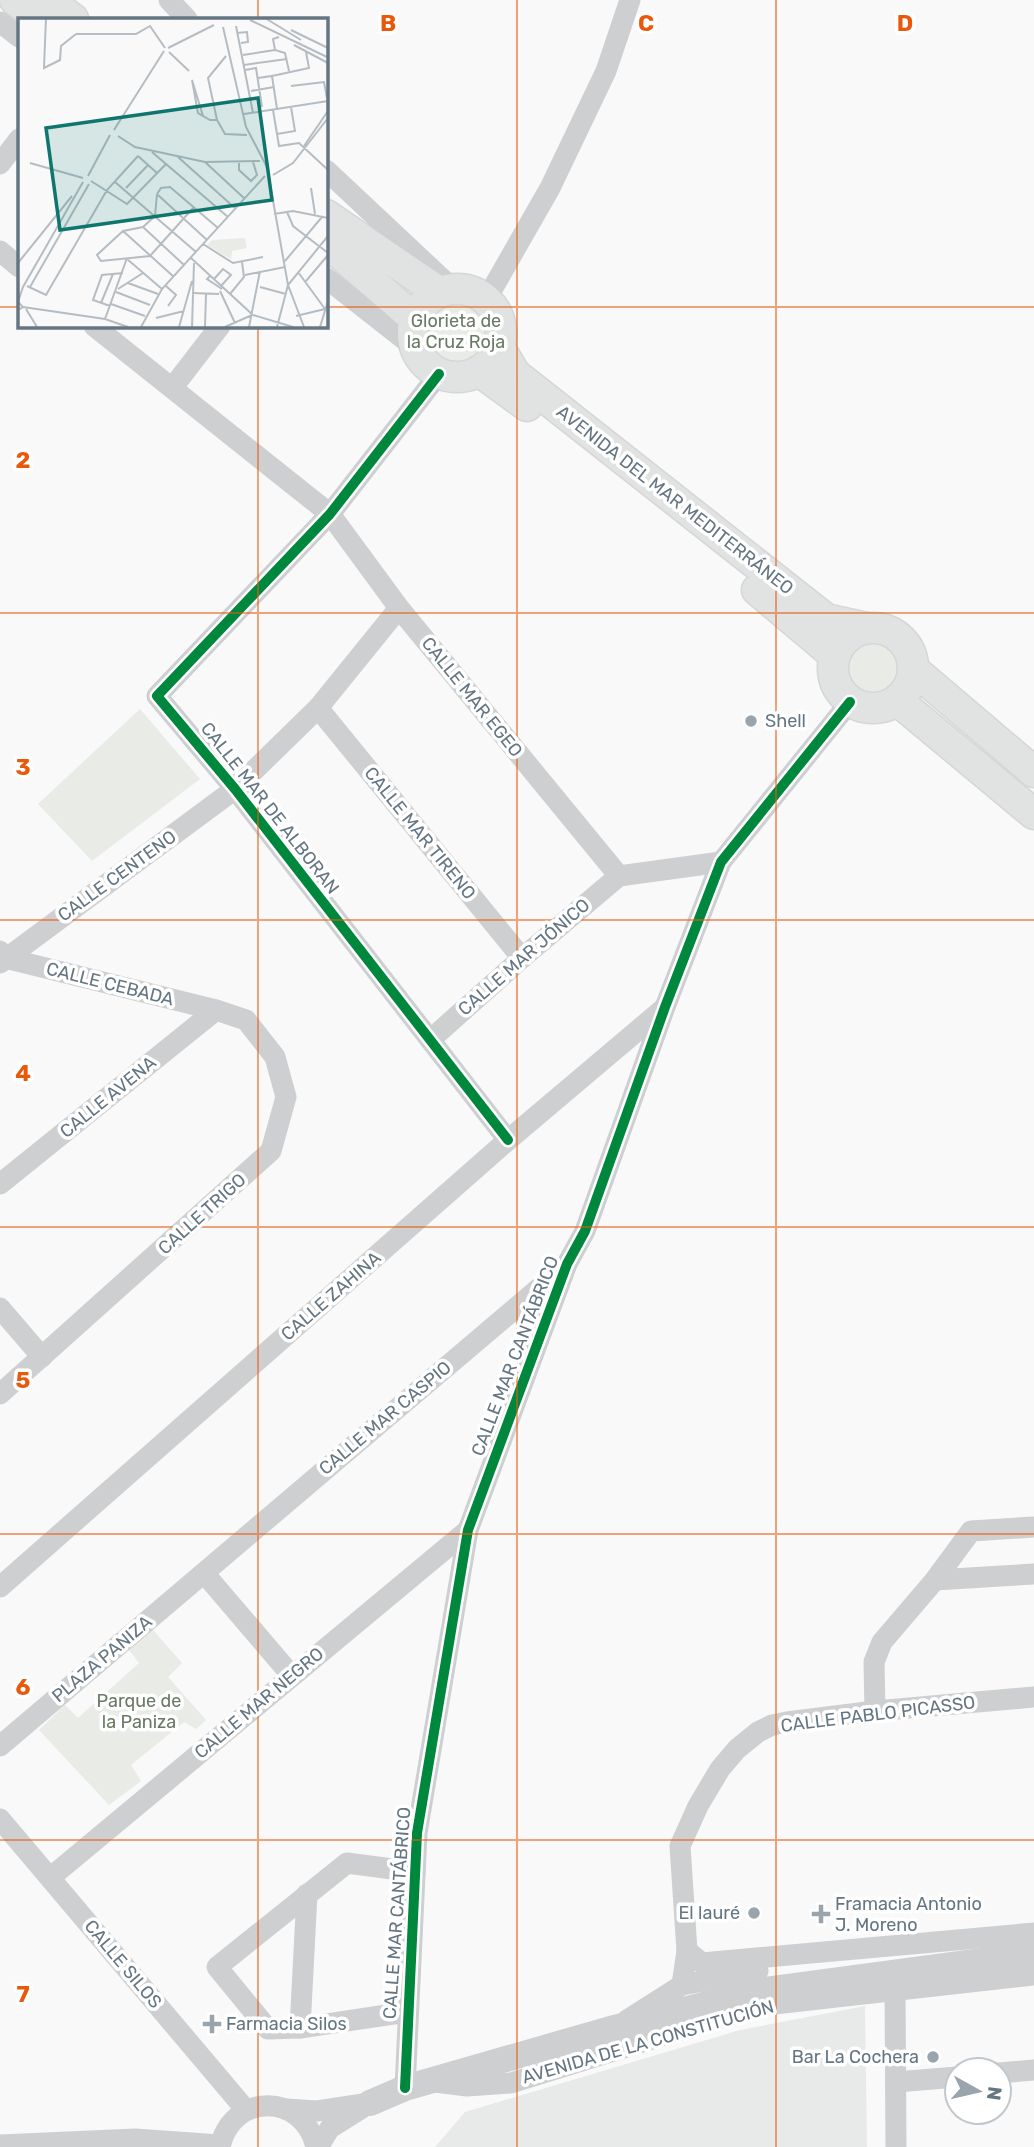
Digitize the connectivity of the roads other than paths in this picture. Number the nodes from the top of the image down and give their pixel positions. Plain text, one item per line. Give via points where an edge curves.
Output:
1 (15, 0) edge
2 (48, 0) edge
3 (169, 0) edge
4 (630, 0) edge
5 (39, 18) edge
6 (72, 18) edge
7 (186, 18) edge
8 (0, 22) edge
9 (18, 36) edge
10 (18, 140) edge
11 (0, 164) edge
12 (327, 171) edge
13 (327, 216) edge
14 (327, 243) edge
15 (0, 251) edge
16 (18, 266) edge
17 (327, 279) edge
18 (446, 291) junction
19 (486, 300) junction
20 (95, 327) edge
21 (218, 327) edge
22 (415, 333) junction
23 (499, 347) junction
24 (479, 371) junction
25 (439, 374) junction
26 (173, 387) junction
27 (331, 514) junction
28 (399, 608) junction
29 (867, 628) junction
30 (834, 656) junction
31 (913, 669) junction
32 (898, 701) junction
33 (850, 702) junction
34 (318, 708) junction
35 (1034, 772) edge
36 (235, 789) junction
37 (1034, 814) edge
38 (721, 862) junction
39 (619, 876) junction
40 (2, 958) edge
41 (522, 958) junction
42 (665, 1007) junction
43 (216, 1010) junction
44 (430, 1040) junction
45 (508, 1140) junction
46 (0, 1184) edge
47 (567, 1264) junction
48 (0, 1308) edge
49 (42, 1357) junction
50 (0, 1394) edge
51 (1034, 1527) edge
52 (468, 1530) junction
53 (204, 1573) junction
54 (1034, 1574) edge
55 (935, 1580) junction
56 (0, 1587) edge
57 (292, 1676) junction
58 (1034, 1697) edge
59 (875, 1711) junction
60 (0, 1746) edge
61 (0, 1818) edge
62 (415, 1872) junction
63 (51, 1877) junction
64 (307, 1894) junction
65 (1034, 1933) edge
66 (884, 1945) junction
67 (687, 1951) junction
68 (1034, 1954) edge
69 (1034, 1975) edge
70 (682, 1986) junction
71 (895, 1989) junction
72 (407, 2012) junction
73 (300, 2028) junction
74 (614, 2028) junction
75 (1034, 2070) edge
76 (1013, 2072) edge
77 (943, 2078) edge
78 (896, 2082) junction
79 (417, 2084) junction
80 (370, 2103) junction
81 (286, 2109) junction
82 (246, 2110) junction
83 (0, 2145) edge
84 (220, 2146) edge
85 (317, 2147) edge
86 (896, 2147) edge

1 - 5 main road
2 - 6 main road
3 - 7 street
4 - 19 street via 606,71 550,188
8 - 9 street
10 - 11 street
12 - 18 street
13 - 18 main road
14 - 22 main road
15 - 16 street
17 - 22 street
18 - 19 main road via 476,293
18 - 22 main road via 429,299
19 - 23 main road via 499,321
20 - 26 street, CALLE MAR EGEO
21 - 26 street
22 - 25 main road via 421,358
23 - 24 main road
23 - 29 main road, AVENIDA DEL MAR MEDITERRÁNEO via 515,374 826,619
24 - 25 main road via 466,377
24 - 30 main road, AVENIDA DEL MAR MEDITERRÁNEO
25 - 27 street
26 - 27 street, CALLE MAR EGEO
27 - 28 street, CALLE MAR EGEO
27 - 36 street, CALLE MAR DE ALBORAN via 157,695
28 - 34 street, CALLE CENTENO
28 - 39 street, CALLE MAR EGEO
29 - 30 main road via 847,637
29 - 31 main road via 894,634 905,643
30 - 33 main road via 834,681
31 - 32 main road
31 - 35 main road
32 - 33 main road via 874,709
32 - 37 main road
33 - 38 street, CALLE MAR CANTÁBRICO
34 - 36 street, CALLE CENTENO
34 - 41 street, CALLE MAR TIRENO
36 - 40 street, CALLE CENTENO
36 - 44 street, CALLE MAR DE ALBORAN
38 - 39 street
38 - 42 street, CALLE MAR CANTÁBRICO
39 - 41 street, CALLE MAR JÓNICO
40 - 43 street, CALLE CEBADA
41 - 44 street, CALLE MAR JÓNICO
42 - 45 street, CALLE ZAHINA
42 - 47 street, CALLE MAR CANTÁBRICO via 585,1231
43 - 46 street, CALLE AVENA
43 - 49 street, CALLE TRIGO via 246,1020 275,1057 286,1097 271,1152
44 - 45 street, CALLE MAR DE ALBORAN
45 - 56 street, CALLE ZAHINA
47 - 52 street, CALLE MAR CANTÁBRICO
47 - 53 street, CALLE MAR CASPIO
48 - 49 street
49 - 50 street, CALLE TRIGO
51 - 55 street via 971,1531
52 - 57 street, CALLE MAR NEGRO
52 - 62 street, CALLE MAR CANTÁBRICO via 417,1833
53 - 57 street
53 - 60 street, PLAZA PANIZA
54 - 55 street
55 - 59 street via 882,1642 874,1661
57 - 63 street, CALLE MAR NEGRO
58 - 59 street, CALLE PABLO PICASSO
59 - 67 street, CALLE PABLO PICASSO via 772,1725 737,1749 720,1769 680,1846
61 - 63 street, CALLE SILOS
62 - 64 street via 347,1863
62 - 72 street, CALLE MAR CANTÁBRICO
63 - 82 street, CALLE SILOS
64 - 73 street
64 - 73 street via 217,1967 268,2029
65 - 66 street, AVENIDA DE LA CONSTITUCIÓN
66 - 67 street, AVENIDA DE LA CONSTITUCIÓN via 702,1964
66 - 70 street, AVENIDA DE LA CONSTITUCIÓN
67 - 70 street, CALLE PABLO PICASSO
68 - 74 street, AVENIDA DE LA CONSTITUCIÓN via 757,1991
69 - 71 street, AVENIDA DE LA CONSTITUCIÓN
70 - 74 street, AVENIDA DE LA CONSTITUCIÓN
71 - 78 street
71 - 79 street, AVENIDA DE LA CONSTITUCIÓN via 758,2006 511,2082
72 - 73 street
72 - 79 street, CALLE MAR CANTÁBRICO
74 - 79 street, AVENIDA DE LA CONSTITUCIÓN
75 - 76 street
77 - 78 street
78 - 86 street
79 - 80 street, AVENIDA DE LA CONSTITUCIÓN
80 - 81 street, AVENIDA DE LA CONSTITUCIÓN via 317,2111
80 - 85 street, AVENIDA DE LA CONSTITUCIÓN via 330,2128
81 - 82 street, AVENIDA DE LA CONSTITUCIÓN via 273,2105
81 - 85 street via 307,2124
82 - 84 street via 225,2131
83 - 84 street via 135,2139

